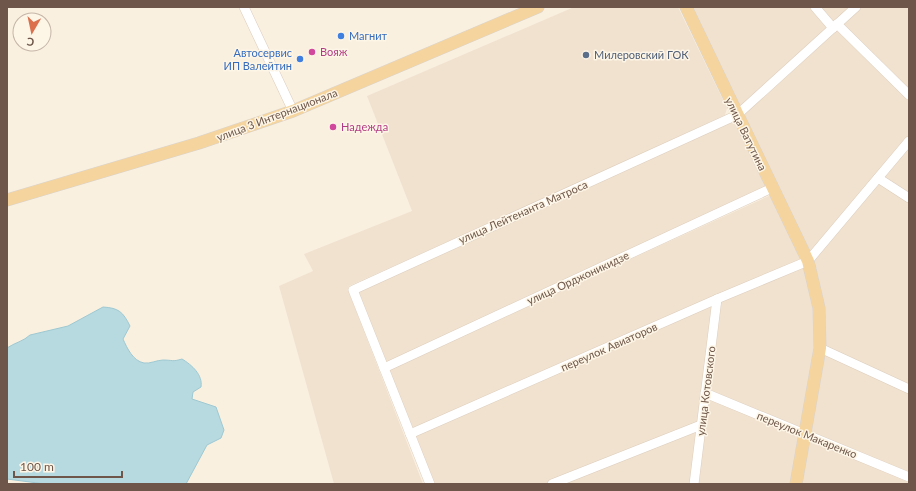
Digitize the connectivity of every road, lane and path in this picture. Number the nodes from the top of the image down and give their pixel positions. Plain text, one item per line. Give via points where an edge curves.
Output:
1 (244, 7) edge
2 (538, 7) edge
3 (686, 7) edge
4 (815, 7) edge
5 (856, 7) edge
6 (835, 26) junction
7 (909, 95) edge
8 (292, 111) junction
9 (737, 115) junction
10 (909, 141) edge
11 (878, 178) junction
12 (772, 188) junction
13 (909, 198) edge
14 (7, 200) edge
15 (808, 261) junction
16 (718, 298) junction
17 (820, 348) junction
18 (384, 368) junction
19 (909, 389) edge
20 (705, 393) junction
21 (701, 425) junction
22 (410, 434) junction
23 (804, 434) junction
24 (909, 476) edge
25 (430, 484) edge
26 (552, 484) edge
27 (694, 484) edge
28 (796, 484) edge

1 - 8 street
2 - 8 main road, улица 3 Интернационала
3 - 9 main road, улица Ватутина
4 - 6 street
5 - 6 street, улица Лейтенанта Матроса
6 - 7 street
6 - 9 street, улица Лейтенанта Матроса
8 - 14 main road, улица 3 Интернационала via 198,143
9 - 12 main road, улица Ватутина
9 - 18 street, улица Лейтенанта Матроса via 353,290
10 - 11 street
11 - 13 street
11 - 15 street
12 - 15 main road, улица Ватутина
12 - 18 street, улица Орджоникидзе
15 - 16 street, переулок Авиаторов
15 - 17 main road, улица Ватутина via 820,308
16 - 20 street, улица Котовского
16 - 22 street, переулок Авиаторов
17 - 19 street
17 - 23 main road, улица Ватутина
18 - 22 street, улица Лейтенанта Матроса
20 - 21 street, улица Котовского
20 - 23 street, переулок Макаренко
21 - 26 street
21 - 27 street, улица Котовского
22 - 25 street, улица Лейтенанта Матроса
23 - 24 street, переулок Макаренко
23 - 28 main road, улица Ватутина

